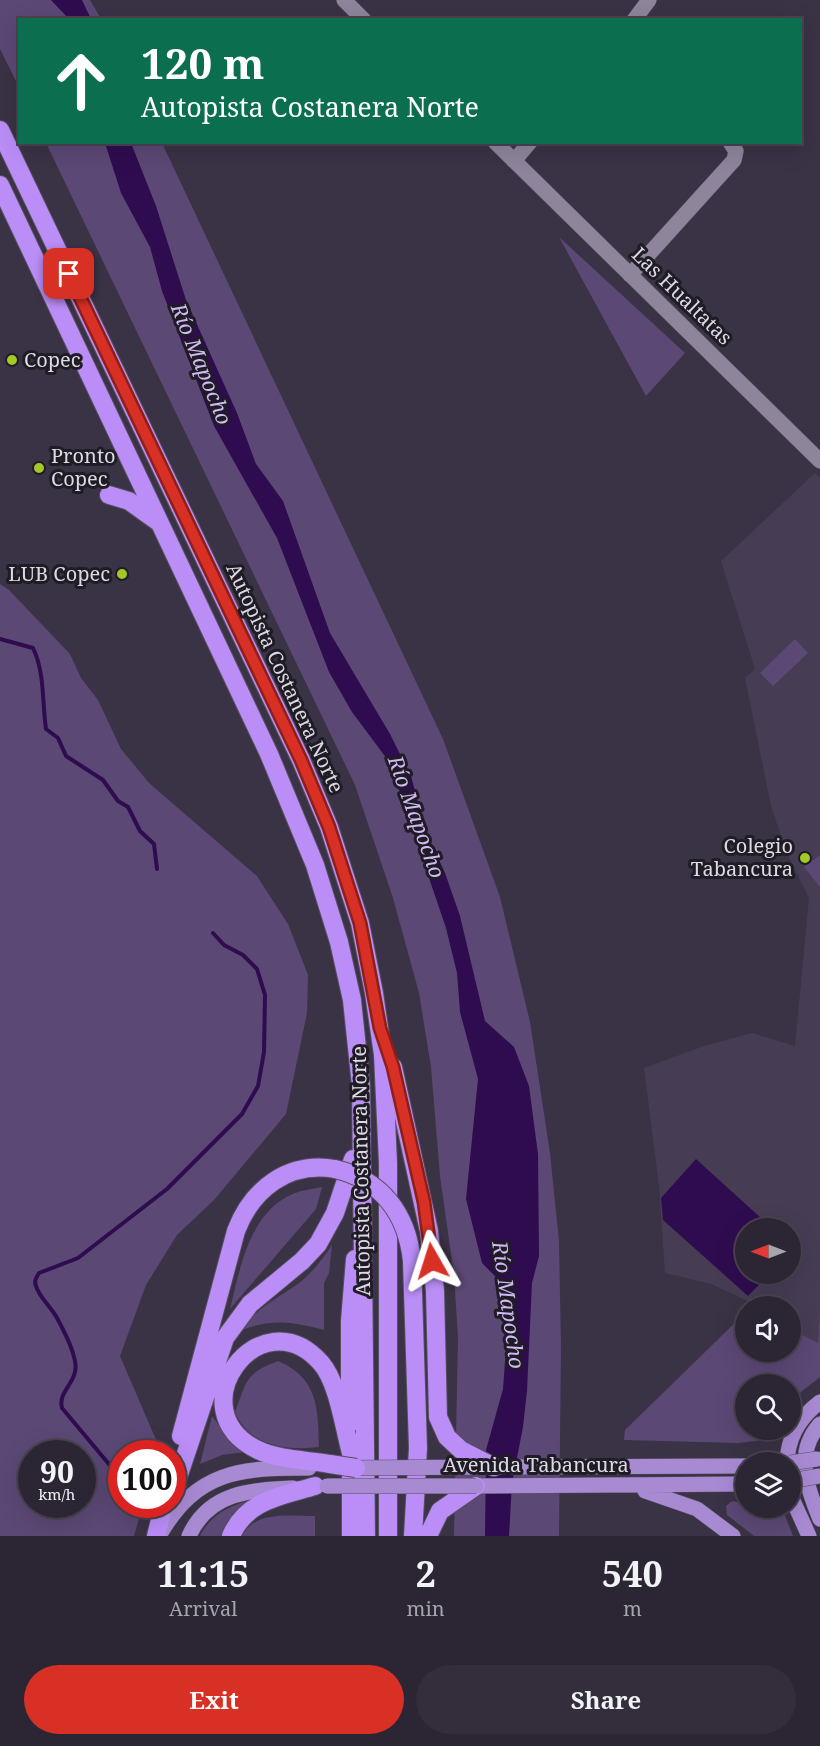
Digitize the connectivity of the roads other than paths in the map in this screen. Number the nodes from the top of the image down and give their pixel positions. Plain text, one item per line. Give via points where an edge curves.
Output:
1 (344, 0) edge
2 (649, 0) edge
3 (362, 18) edge
4 (636, 18) edge
5 (0, 130) edge
6 (497, 144) edge
7 (528, 144) edge
8 (731, 144) edge
9 (514, 161) junction
10 (0, 185) edge
11 (630, 275) junction
12 (819, 458) edge
13 (109, 495) dead end
14 (162, 526) junction
15 (380, 1028) junction
16 (362, 1116) junction
17 (364, 1189) junction
18 (820, 1402) edge
19 (820, 1424) edge
20 (180, 1440) edge
21 (791, 1452) edge
22 (186, 1454) edge
23 (819, 1458) edge
24 (353, 1461) junction
25 (801, 1461) edge
26 (330, 1466) junction
27 (735, 1466) edge
28 (495, 1467) junction
29 (820, 1476) edge
30 (801, 1479) edge
31 (735, 1484) edge
32 (321, 1486) junction
33 (476, 1486) junction
34 (625, 1486) junction
35 (801, 1518) edge
36 (820, 1519) edge
37 (161, 1520) edge
38 (350, 1531) edge
39 (189, 1536) edge
40 (231, 1536) edge
41 (366, 1536) edge
42 (388, 1536) edge
43 (413, 1536) edge
44 (428, 1536) edge
45 (732, 1536) edge
46 (809, 1536) edge

1 - 3 street
2 - 4 street
5 - 15 highway, Autopista Costanera Norte via 320,803 360,923
6 - 9 street, Las Hualtatas
7 - 9 street
8 - 11 street via 736,151 734,160
9 - 11 street, Las Hualtatas
10 - 14 highway, Autopista Costanera Norte
11 - 12 street, Las Hualtatas
13 - 14 highway via 140,507
14 - 16 highway, Autopista Costanera Norte via 280,780 323,887 352,1000
15 - 28 highway via 393,1067 424,1202 432,1261 436,1410 447,1437 461,1450
15 - 42 highway, Autopista Costanera Norte via 387,1144
16 - 17 highway, Autopista Costanera Norte
16 - 22 highway via 348,1176 326,1232 302,1261 250,1304 225,1338
17 - 24 highway via 350,1312
17 - 41 highway, Autopista Costanera Norte
18 - 21 main road via 794,1431
19 - 36 main road via 808,1441 804,1457 808,1489
20 - 43 highway, bridge via 244,1213 260,1191 289,1173 309,1167 334,1169 366,1180 390,1201 406,1230 412,1261 418,1448
23 - 25 main road, bridge
24 - 26 highway, bridge
24 - 26 highway via 332,1380 315,1357 299,1347 281,1343 262,1345 242,1356 227,1377 224,1394 226,1415 236,1432 250,1446 267,1454
24 - 28 main road, Avenida Tabancura, bridge via 408,1468
24 - 38 highway
26 - 37 main road via 258,1468 226,1474 192,1494
27 - 28 main road, Avenida Tabancura
29 - 30 main road, bridge
31 - 34 main road, Avenida Tabancura
32 - 33 main road, Avenida Tabancura, bridge
32 - 39 main road, Avenida Tabancura via 237,1493 208,1508
32 - 40 highway via 257,1505 239,1520
33 - 34 main road, Avenida Tabancura
33 - 44 highway via 440,1511
34 - 45 main road via 686,1504
35 - 46 main road

